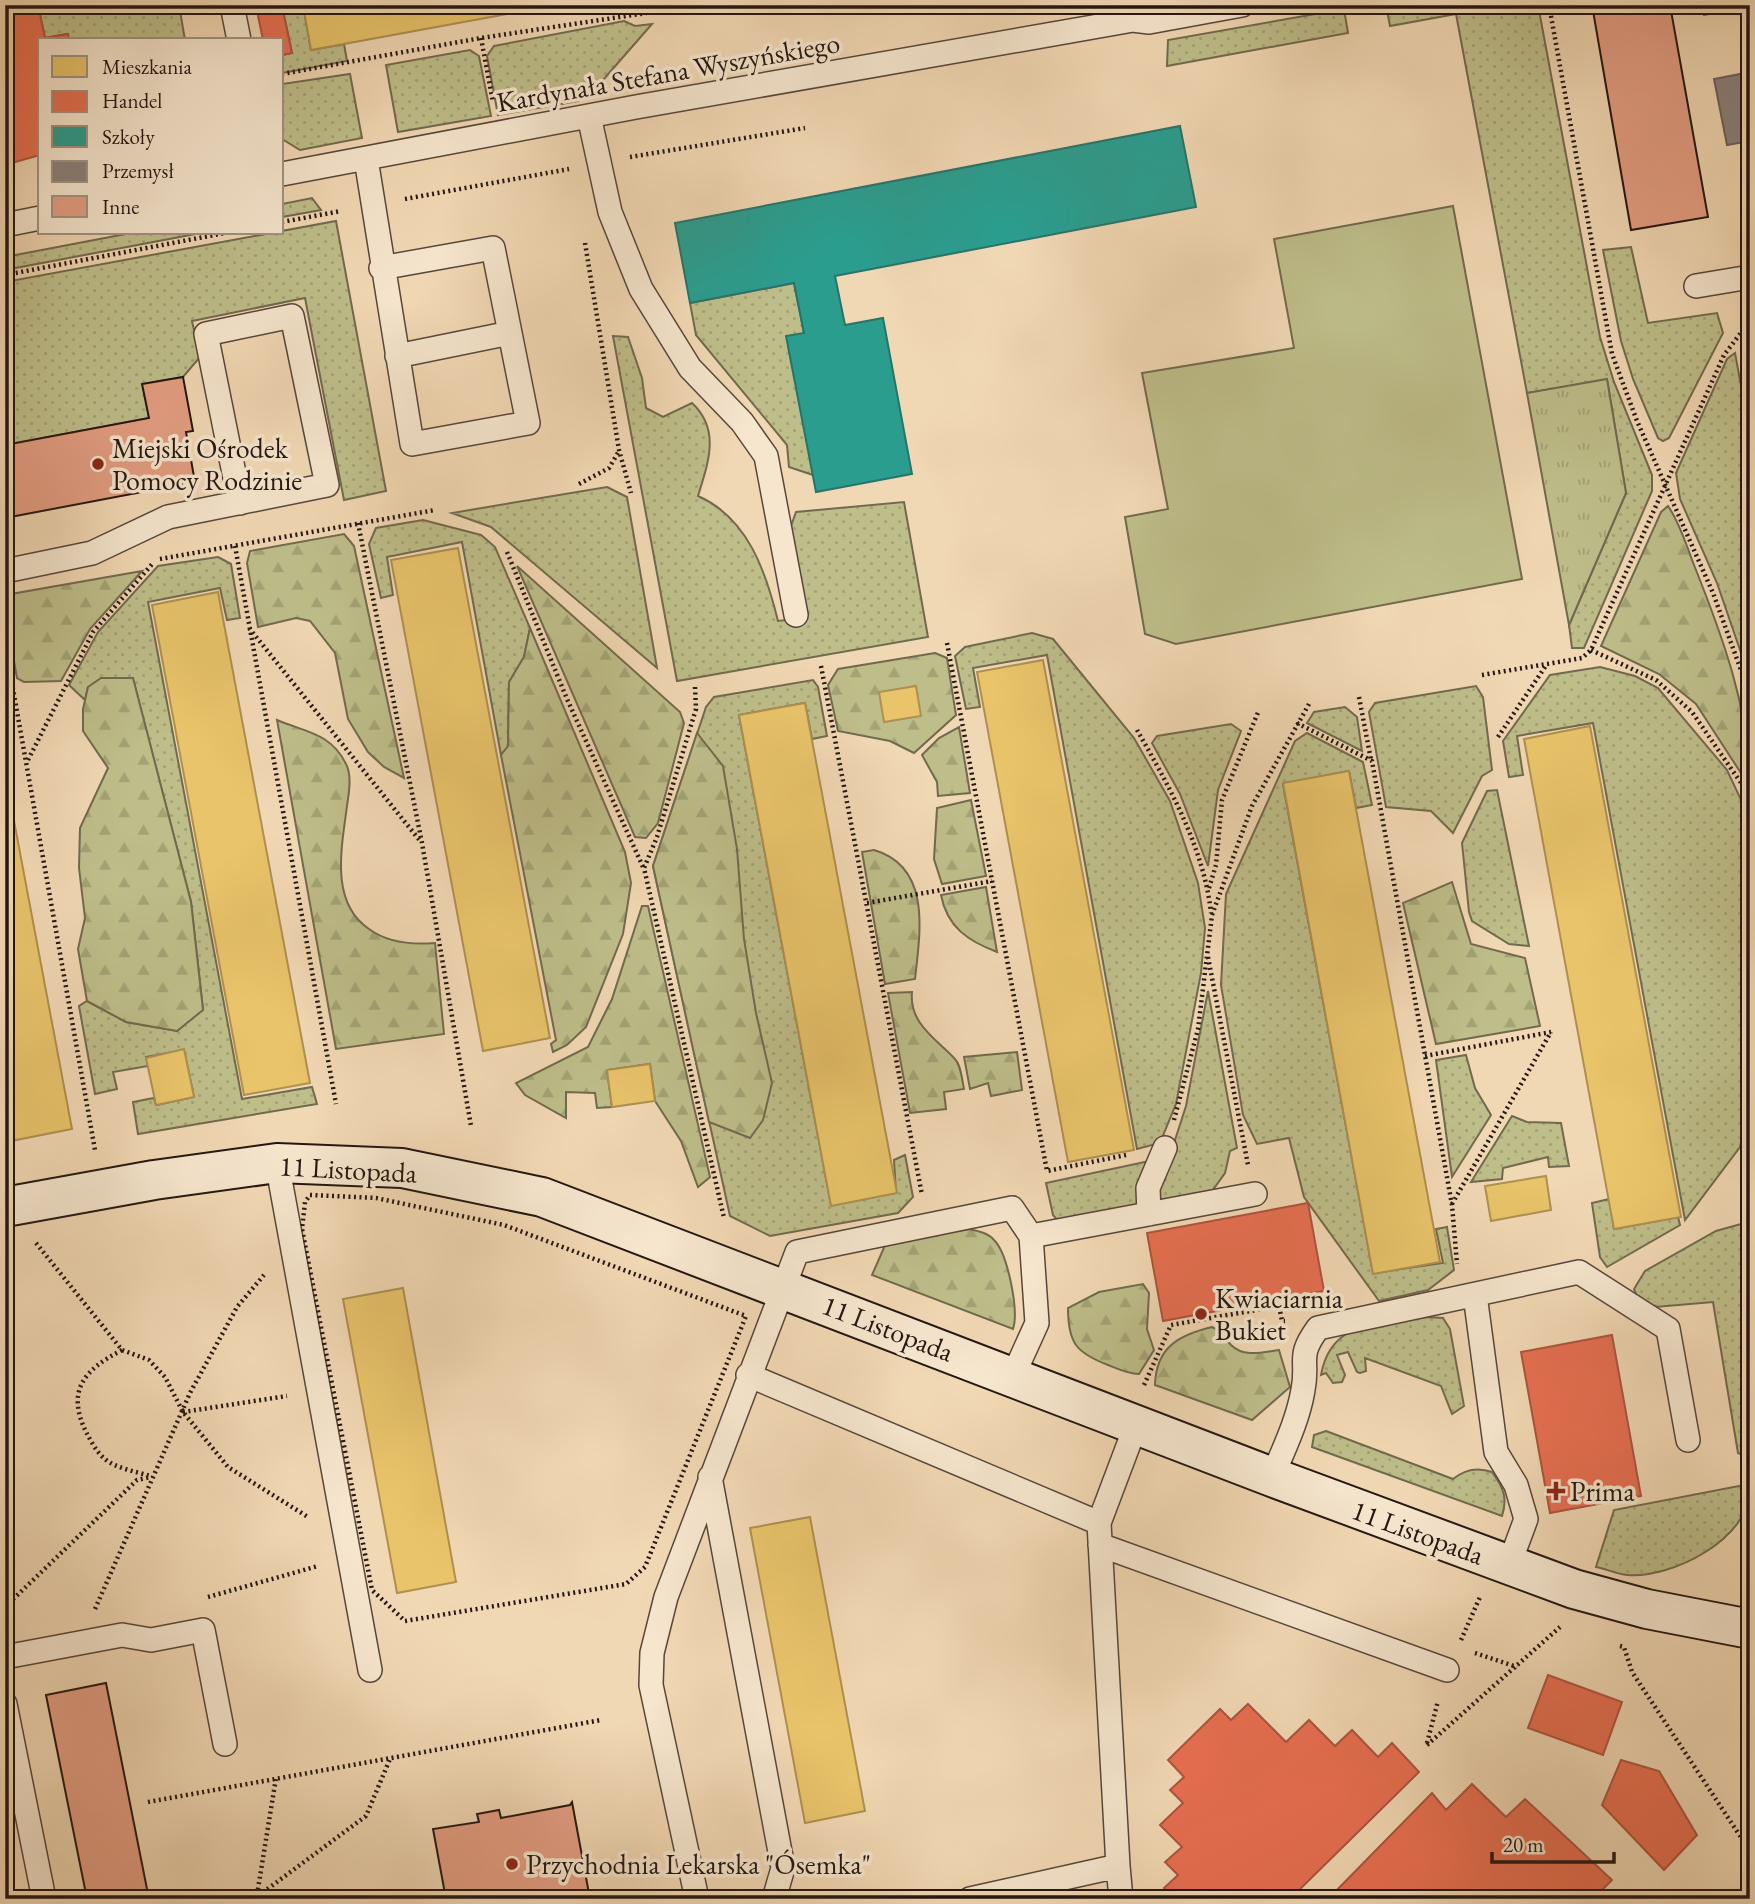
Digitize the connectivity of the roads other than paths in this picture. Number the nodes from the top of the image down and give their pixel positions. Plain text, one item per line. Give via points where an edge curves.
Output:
1 (232, 5) edge
2 (1242, 5) edge
3 (1132, 13) edge
4 (239, 38) edge
5 (589, 116) junction
6 (366, 159) junction
7 (284, 174) edge
8 (38, 218) edge
9 (5, 225) edge
10 (381, 268) junction
11 (1750, 277) edge
12 (1696, 286) dead end
13 (510, 334) junction
14 (397, 356) junction
15 (240, 503) junction
16 (5, 571) edge
17 (796, 615) dead end
18 (1165, 1148) road end
19 (277, 1163) junction
20 (1255, 1194) road end
21 (5, 1206) edge
22 (1149, 1214) junction
23 (1031, 1236) junction
24 (783, 1288) junction
25 (1475, 1295) junction
26 (748, 1375) junction
27 (1013, 1376) junction
28 (1136, 1425) junction
29 (1688, 1440) dead end
30 (1272, 1477) junction
31 (710, 1478) junction
32 (1099, 1534) junction
33 (1509, 1565) junction
34 (1750, 1629) edge
35 (5, 1657) edge
36 (370, 1670) dead end
37 (1447, 1670) dead end
38 (5, 1704) edge
39 (225, 1744) dead end
40 (1118, 1866) junction
41 (44, 1899) edge
42 (696, 1899) edge
43 (774, 1899) edge
44 (970, 1899) edge
45 (1121, 1899) edge

1 - 4 lane
2 - 3 lane, Kardynała Stefana Wyszyńskiego via 1149,22
3 - 5 lane, Kardynała Stefana Wyszyńskiego
5 - 6 lane, Kardynała Stefana Wyszyńskiego
5 - 17 lane via 610,212 641,289 690,368 742,422 766,456
6 - 7 lane, Kardynała Stefana Wyszyńskiego
6 - 10 lane
8 - 9 lane
10 - 13 lane via 493,248
10 - 14 lane
11 - 12 lane
13 - 14 lane
13 - 14 lane via 528,423 412,444
15 - 15 lane via 327,485 292,316 206,334
15 - 16 lane via 168,517 92,553
18 - 22 lane via 1149,1188
19 - 21 street, 11 Listopada
19 - 24 street, 11 Listopada via 402,1168 542,1197
19 - 36 lane
20 - 22 lane
22 - 23 lane
23 - 24 lane via 1012,1208 877,1234 797,1252
23 - 27 lane via 1037,1323
24 - 26 lane
24 - 27 street, 11 Listopada
25 - 29 lane via 1579,1272 1668,1329
25 - 30 lane via 1318,1328 1304,1346 1304,1388
25 - 33 lane via 1496,1452 1516,1485 1526,1519
26 - 31 lane
26 - 32 lane
27 - 28 street, 11 Listopada
28 - 30 street, 11 Listopada
28 - 32 lane
30 - 33 street, 11 Listopada
31 - 42 lane via 666,1597 652,1653 651,1685
31 - 43 lane via 783,1868
32 - 37 lane
32 - 40 lane
33 - 34 street, 11 Listopada via 1612,1600
35 - 39 lane via 122,1635 151,1640 203,1630
38 - 41 lane
40 - 44 lane
40 - 45 lane

